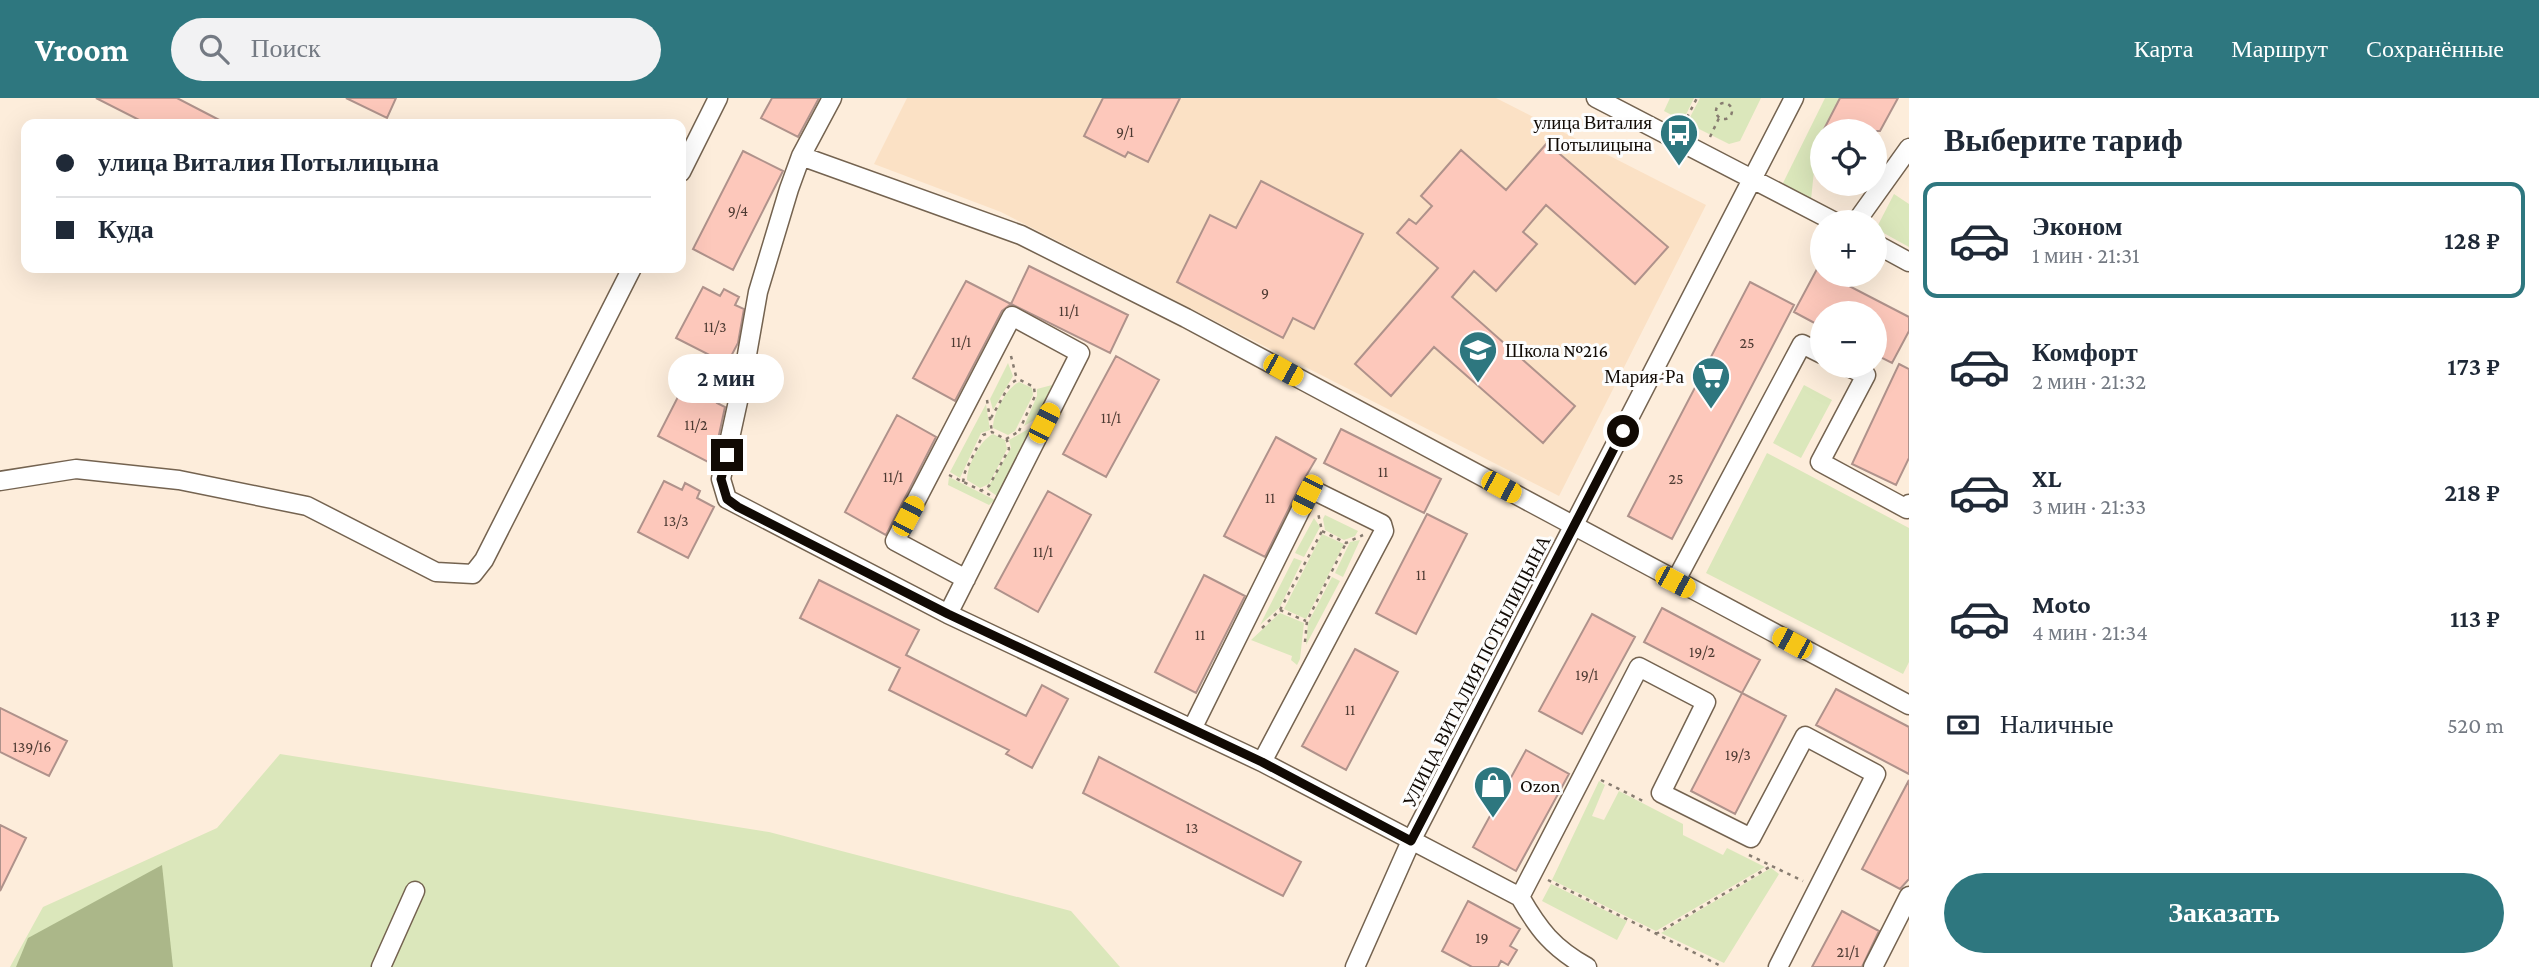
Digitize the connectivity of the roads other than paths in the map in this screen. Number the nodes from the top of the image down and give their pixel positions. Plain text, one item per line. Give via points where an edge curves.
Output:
1 (718, 98) edge
2 (832, 98) edge
3 (1596, 98) edge
4 (1794, 98) edge
5 (1909, 149) edge
6 (801, 156) junction
7 (686, 162) edge
8 (1752, 180) junction
9 (1811, 210) edge
10 (1865, 210) edge
11 (1887, 250) edge
12 (1909, 262) edge
13 (629, 273) edge
14 (1810, 348) edge
15 (1864, 378) edge
16 (0, 481) edge
17 (1909, 504) edge
18 (1574, 526) junction
19 (965, 579) junction
20 (1675, 582) junction
21 (948, 614) junction
22 (1909, 705) edge
23 (1192, 729) junction
24 (1262, 762) junction
25 (1411, 841) junction
26 (415, 891) dead end
27 (1909, 896) edge
28 (1520, 897) junction
29 (381, 967) edge
30 (1355, 967) edge
31 (1587, 967) edge
32 (1779, 967) edge
33 (1873, 967) edge

1 - 7 street
2 - 6 street
3 - 8 street
4 - 8 street, УЛИЦА ВИТАЛИЯ ПОТЫЛИЦЫНА
5 - 10 street
6 - 18 street via 1021,235
6 - 21 street via 758,292 721,479 727,499
8 - 9 street
8 - 18 street, УЛИЦА ВИТАЛИЯ ПОТЫЛИЦЫНА
11 - 12 street
13 - 16 street via 473,574 436,572 307,506 179,480 76,469
14 - 20 street via 1802,344
15 - 17 street via 1820,462 1907,509
18 - 20 street
18 - 25 street, УЛИЦА ВИТАЛИЯ ПОТЫЛИЦЫНА
19 - 19 street via 895,541 1012,316 1080,353
19 - 21 street
20 - 22 street
21 - 23 street
23 - 24 street
23 - 24 street via 1307,495 1313,491 1384,525 1384,531
24 - 25 street
25 - 28 street
25 - 30 street, УЛИЦА ВИТАЛИЯ ПОТЫЛИЦЫНА
26 - 29 street
27 - 33 street
28 - 31 street via 1539,930
28 - 32 street via 1639,667 1706,702 1661,793 1751,838 1805,736 1876,775

